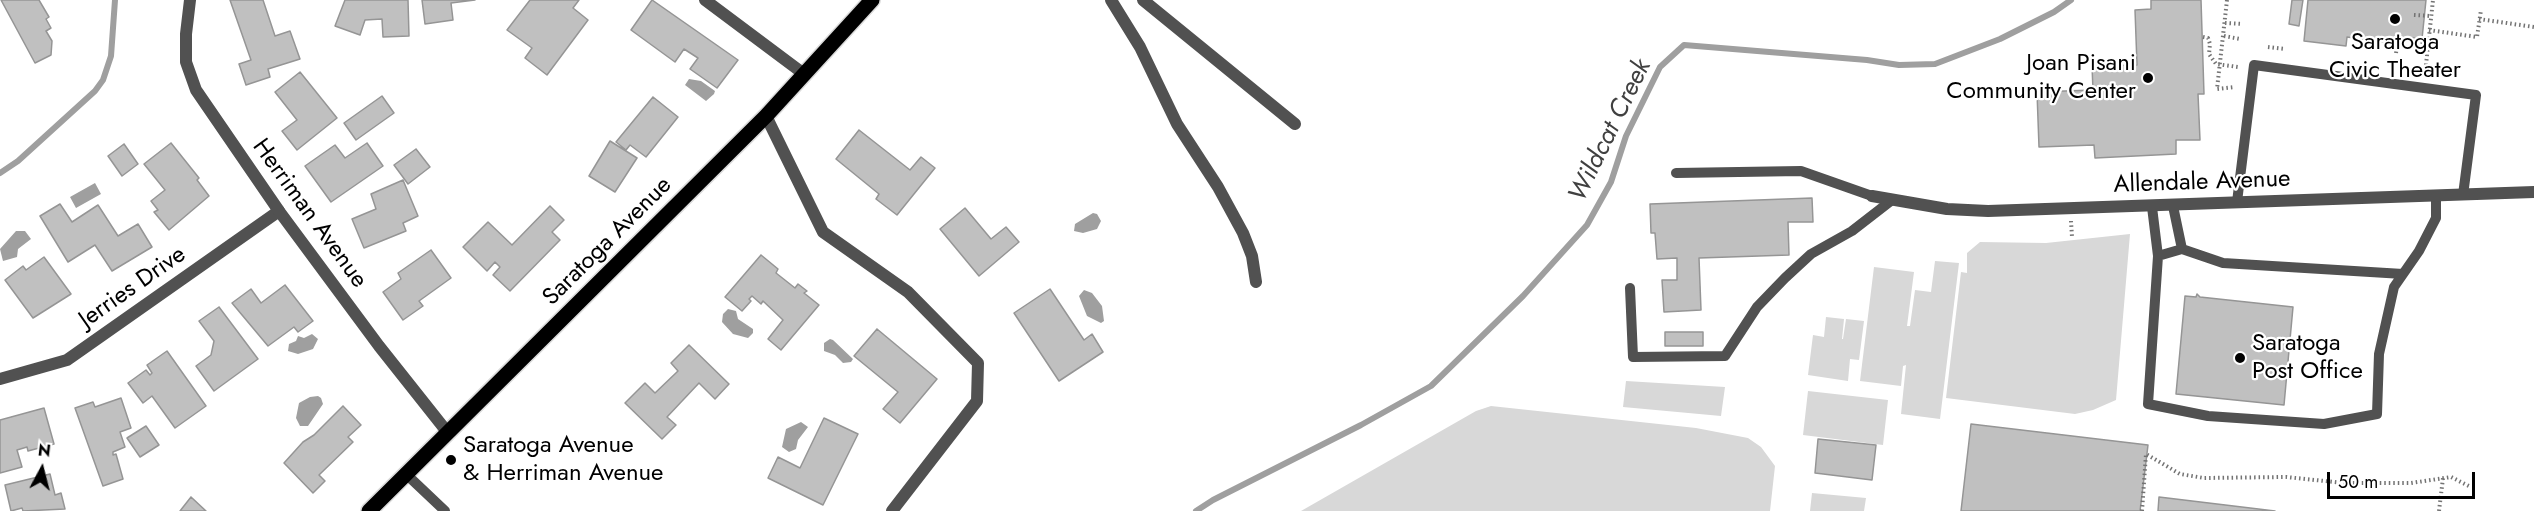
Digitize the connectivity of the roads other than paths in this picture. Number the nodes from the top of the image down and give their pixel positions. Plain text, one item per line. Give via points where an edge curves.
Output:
1 (190, 0) edge
2 (705, 0) edge
3 (872, 0) edge
4 (1112, 0) edge
5 (1143, 0) edge
6 (804, 74) junction
7 (766, 116) junction
8 (1294, 124) dead end
9 (1676, 173) dead end
10 (2534, 192) edge
11 (2436, 195) junction
12 (2463, 195) junction
13 (1872, 196) joint
14 (1892, 200) junction
15 (2237, 202) junction
16 (2174, 206) junction
17 (2152, 207) junction
18 (279, 211) junction
19 (2182, 249) junction
20 (2158, 256) junction
21 (2403, 274) junction
22 (1256, 282) dead end
23 (1630, 288) dead end
24 (0, 379) edge
25 (448, 433) junction
26 (406, 474) junction
27 (369, 511) edge
28 (445, 511) edge
29 (892, 511) edge

1 - 18 street, Herriman Avenue via 186,62 196,90
2 - 6 street
3 - 6 main road, Saratoga Avenue
4 - 22 street via 1140,46 1177,124 1243,233
5 - 8 street
6 - 7 main road, Saratoga Avenue
7 - 25 main road, Saratoga Avenue
7 - 29 street via 823,232 908,292 978,363 977,401
9 - 13 lane via 1801,171
10 - 12 street, Allendale Avenue
11 - 12 street, Allendale Avenue
11 - 15 street, Allendale Avenue
11 - 21 lane via 2436,218
12 - 15 lane via 2476,95 2254,65
13 - 14 street, Allendale Avenue
14 - 17 street, Allendale Avenue via 1988,211
14 - 23 lane via 1852,231 1811,254 1785,278 1757,307 1725,356 1633,357
15 - 16 street, Allendale Avenue
16 - 17 street, Allendale Avenue
16 - 19 lane
17 - 20 lane
18 - 24 street, Jerries Drive via 67,360
18 - 25 street, Herriman Avenue
19 - 20 lane
19 - 21 lane via 2223,263
20 - 21 lane via 2148,404 2268,422 2324,424 2377,414 2379,354 2394,287
25 - 26 main road, Saratoga Avenue
26 - 27 main road, Saratoga Avenue
26 - 28 lane

